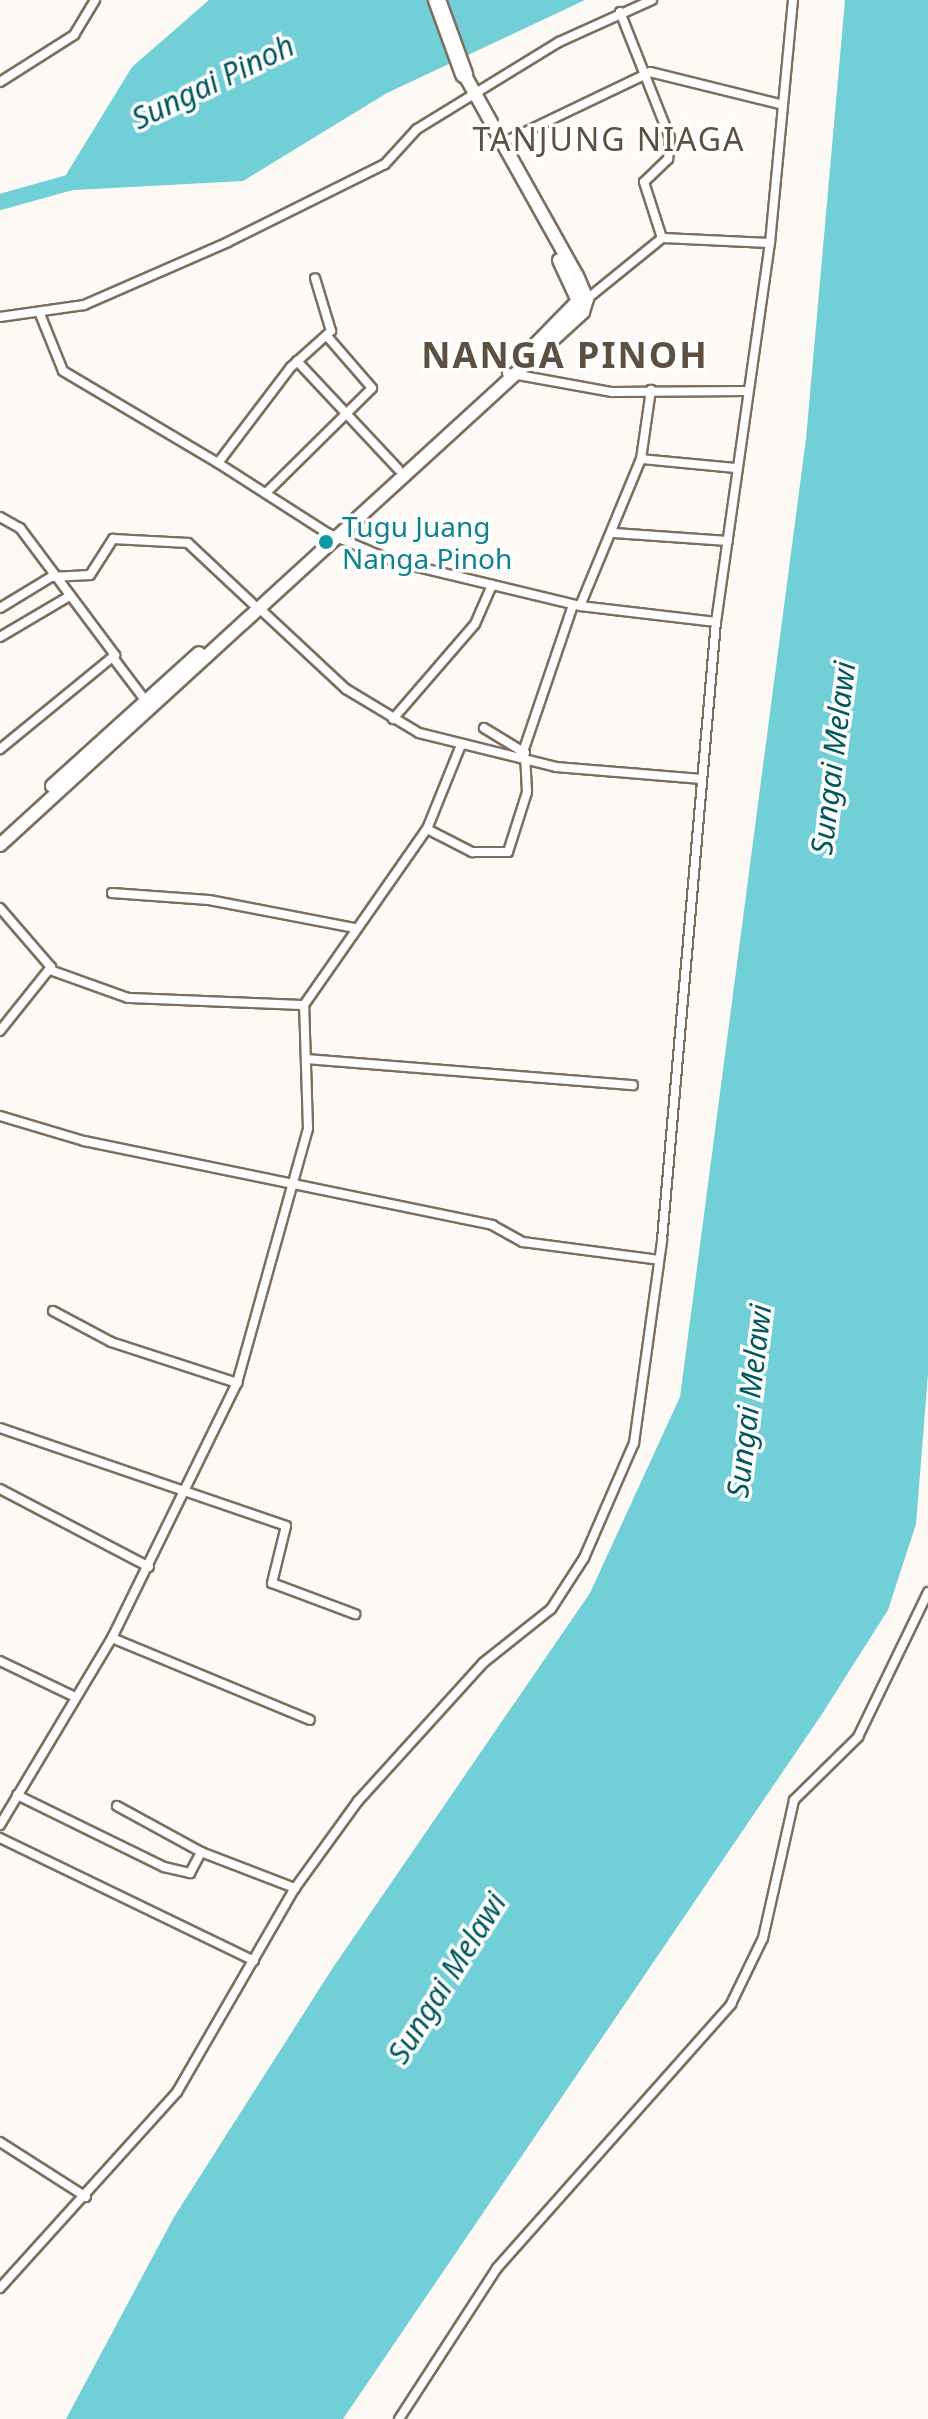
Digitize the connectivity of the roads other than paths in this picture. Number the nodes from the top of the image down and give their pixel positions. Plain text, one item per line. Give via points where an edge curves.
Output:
1 (95, 0) edge
2 (437, 0) edge
3 (652, 0) edge
4 (793, 0) edge
5 (620, 12) junction
6 (642, 73) junction
7 (464, 74) joint
8 (0, 82) edge
9 (475, 96) junction
10 (779, 104) junction
11 (499, 144) junction
12 (520, 185) junction
13 (662, 238) junction
14 (770, 243) junction
15 (315, 278) dead end
16 (587, 299) junction
17 (40, 314) junction
18 (0, 317) edge
19 (327, 336) junction
20 (297, 361) junction
21 (510, 374) junction
22 (651, 390) junction
23 (747, 391) junction
24 (349, 415) junction
25 (641, 459) junction
26 (218, 463) junction
27 (737, 468) junction
28 (398, 469) junction
29 (268, 491) junction
30 (0, 517) edge
31 (614, 533) junction
32 (331, 535) junction
33 (728, 541) junction
34 (51, 577) junction
35 (492, 585) junction
36 (68, 597) junction
37 (576, 605) junction
38 (256, 606) junction
39 (0, 608) edge
40 (716, 622) junction
41 (0, 637) edge
42 (114, 659) junction
43 (145, 700) junction
44 (393, 719) junction
45 (484, 728) dead end
46 (461, 745) junction
47 (0, 749) edge
48 (521, 754) junction
49 (702, 779) junction
50 (427, 829) junction
51 (0, 834) edge
52 (0, 845) edge
53 (112, 893) dead end
54 (0, 908) edge
55 (355, 928) junction
56 (50, 970) junction
57 (304, 1005) junction
58 (0, 1031) edge
59 (307, 1059) junction
60 (633, 1085) dead end
61 (2, 1121) edge
62 (297, 1185) junction
63 (659, 1260) junction
64 (53, 1311) dead end
65 (237, 1383) junction
66 (0, 1428) edge
67 (0, 1489) edge
68 (188, 1494) junction
69 (149, 1567) junction
70 (928, 1592) edge
71 (355, 1614) dead end
72 (112, 1638) junction
73 (0, 1661) edge
74 (75, 1697) junction
75 (310, 1720) dead end
76 (17, 1795) junction
77 (117, 1806) dead end
78 (0, 1825) edge
79 (0, 1838) edge
80 (201, 1852) junction
81 (295, 1888) junction
82 (254, 1961) junction
83 (0, 2142) edge
84 (86, 2197) junction
85 (0, 2288) edge
86 (399, 2419) edge

1 - 8 street via 74,35
2 - 7 highway
3 - 5 street
4 - 10 street
5 - 6 street
5 - 9 street
6 - 10 street
6 - 11 street
6 - 13 street via 670,138 668,159 644,182
7 - 9 main road
9 - 11 main road
9 - 17 street via 417,129 385,164 84,305
10 - 14 street
11 - 12 main road
12 - 16 main road
12 - 21 main road via 578,301
13 - 14 street
13 - 16 street
14 - 23 street
15 - 19 street via 333,325
16 - 21 main road via 583,312
17 - 18 street
17 - 26 street via 63,371
19 - 20 street
19 - 24 street via 372,388
20 - 24 street
20 - 26 street
21 - 22 street via 641,393
21 - 28 main road
21 - 32 main road
22 - 23 street
22 - 25 street
23 - 27 street
24 - 28 street
24 - 29 street
25 - 27 street
25 - 31 street
26 - 29 street
27 - 33 street
28 - 32 main road
29 - 32 street
30 - 34 street via 20,528
31 - 33 street
31 - 37 street
32 - 35 street via 393,561
32 - 38 main road
33 - 40 street
34 - 36 street
34 - 38 street via 90,575 113,539 176,540 198,549
34 - 39 street
35 - 37 street
35 - 44 street via 475,624
36 - 41 street
36 - 42 street
37 - 40 street
37 - 48 street
38 - 43 main road
38 - 44 street via 346,689
38 - 52 main road
40 - 49 street
42 - 43 street
42 - 47 street
43 - 51 main road
44 - 46 street
45 - 48 street
46 - 48 street via 480,752
46 - 50 street
48 - 49 street via 539,762
48 - 50 street via 527,792 508,852 472,852
49 - 63 street
50 - 55 street
53 - 55 street via 209,900
54 - 56 street via 46,953
55 - 57 street
56 - 57 street via 128,998
56 - 58 street
57 - 59 street
59 - 60 street
59 - 62 street via 311,1101
61 - 62 street
62 - 63 street via 492,1225 523,1242
62 - 65 street
63 - 81 street via 634,1443 572,1579 533,1630 483,1663 391,1760
64 - 65 street via 111,1342
65 - 68 street
66 - 68 street
67 - 69 street
68 - 69 street
68 - 71 street via 286,1526 272,1583
69 - 72 street
70 - 86 street via 858,1737 794,1800 763,1938 731,2004 497,2268
72 - 74 street
72 - 75 street
73 - 74 street
74 - 76 street
76 - 78 street
76 - 80 street via 173,1870 190,1873
77 - 80 street
79 - 82 street
80 - 81 street
81 - 82 street
82 - 84 street via 177,2092
83 - 84 street
84 - 85 street

